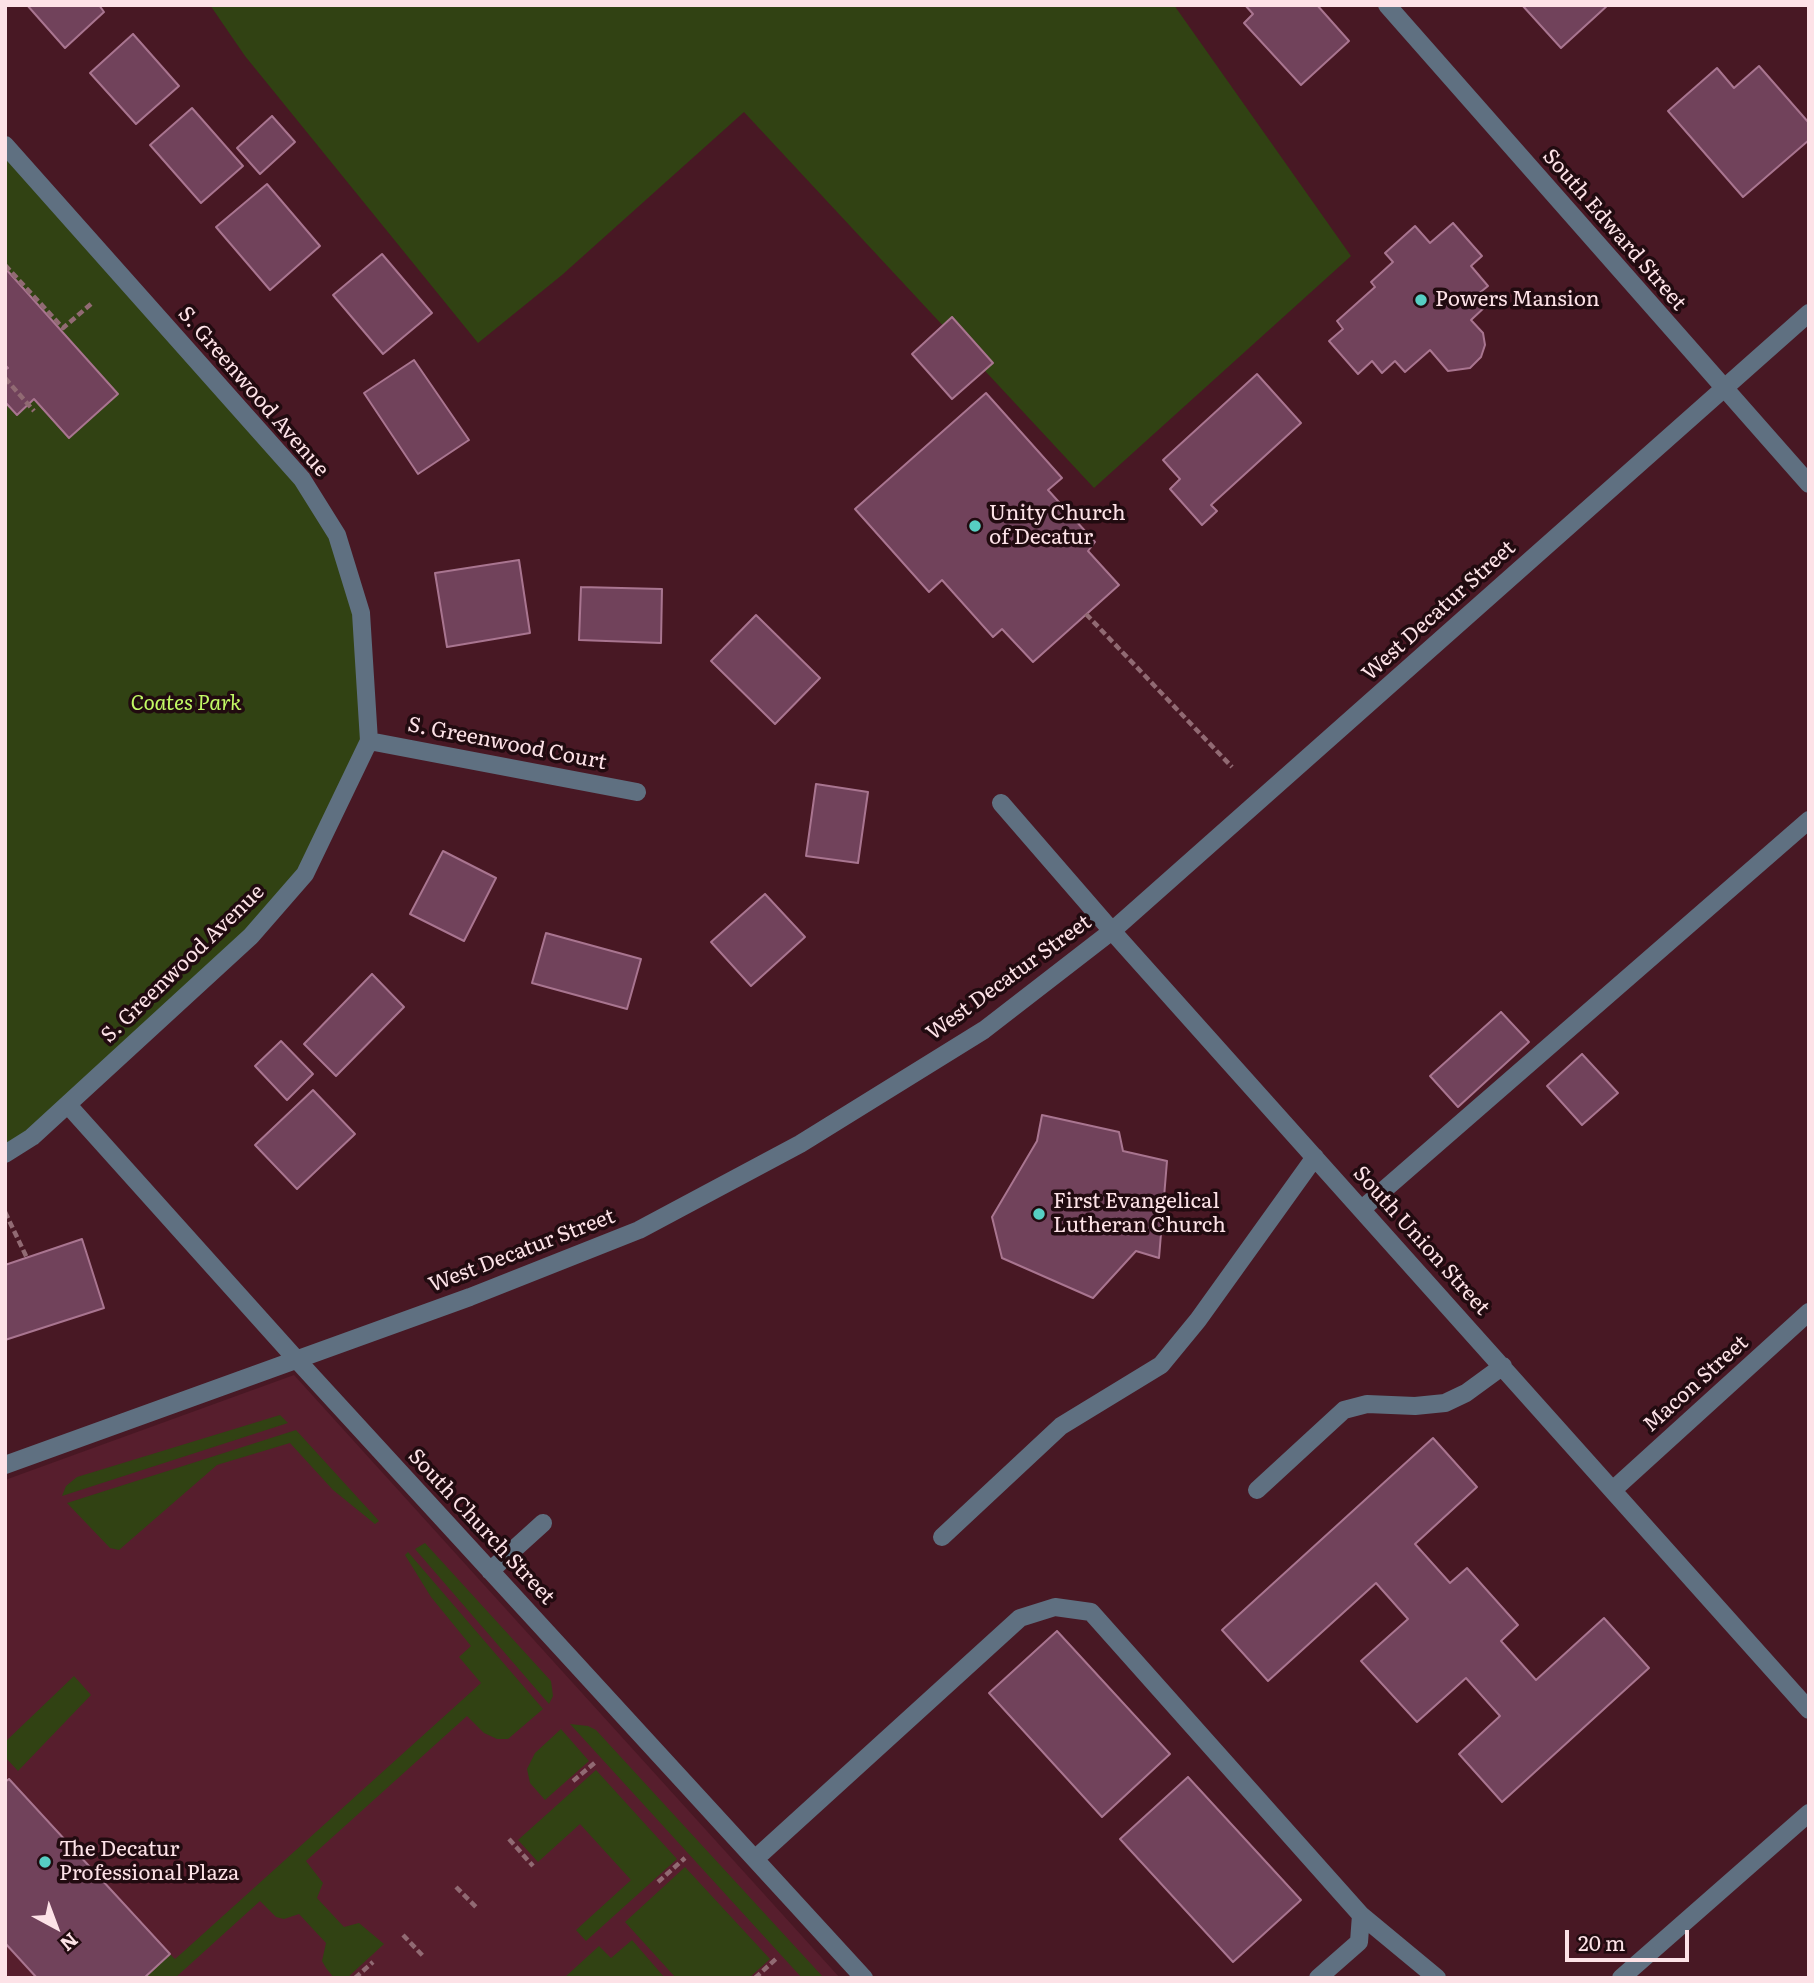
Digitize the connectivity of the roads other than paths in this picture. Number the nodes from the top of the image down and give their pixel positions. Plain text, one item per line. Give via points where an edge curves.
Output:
1 (1387, 5) edge
2 (5, 145) edge
3 (1809, 313) edge
4 (1723, 388) junction
5 (1809, 484) edge
6 (369, 741) junction
7 (637, 792) dead end
8 (1001, 803) dead end
9 (1809, 820) edge
10 (1112, 931) junction
11 (68, 1105) junction
12 (5, 1154) edge
13 (1315, 1157) junction
14 (1362, 1209) junction
15 (1809, 1312) edge
16 (297, 1360) junction
17 (1503, 1366) junction
18 (5, 1465) edge
19 (1614, 1489) junction
20 (1257, 1490) dead end
21 (543, 1523) dead end
22 (942, 1537) dead end
23 (490, 1571) junction
24 (1809, 1710) edge
25 (1809, 1813) edge
26 (755, 1859) junction
27 (1361, 1915) junction
28 (864, 1978) edge
29 (1318, 1978) edge
30 (1437, 1978) edge
31 (1621, 1978) edge

1 - 4 street, South Edward Street
2 - 6 street, S. Greenwood Avenue via 285,459 337,535 360,613
3 - 4 street, West Decatur Street
4 - 5 street, South Edward Street
4 - 10 street, West Decatur Street
6 - 7 street, S. Greenwood Court
6 - 11 street, S. Greenwood Avenue via 305,874 251,936
8 - 10 street, South Union Street
9 - 14 street
10 - 13 street, South Union Street
10 - 16 street, West Decatur Street via 984,1030 800,1144 639,1230
11 - 12 street, S. Greenwood Avenue
11 - 16 street, South Church Street
13 - 14 street, South Union Street
13 - 22 street via 1161,1365 1061,1426
14 - 17 street, South Union Street
15 - 19 street, Macon Street
16 - 18 street, West Decatur Street
16 - 23 street, South Church Street
17 - 19 street, South Union Street
17 - 20 street via 1445,1403 1367,1404 1344,1410
19 - 24 street, South Union Street
21 - 23 street
23 - 26 street, South Church Street
25 - 31 street
26 - 27 street via 1020,1618 1055,1607 1091,1612
26 - 28 street, South Church Street
27 - 29 street via 1359,1942
27 - 30 street

